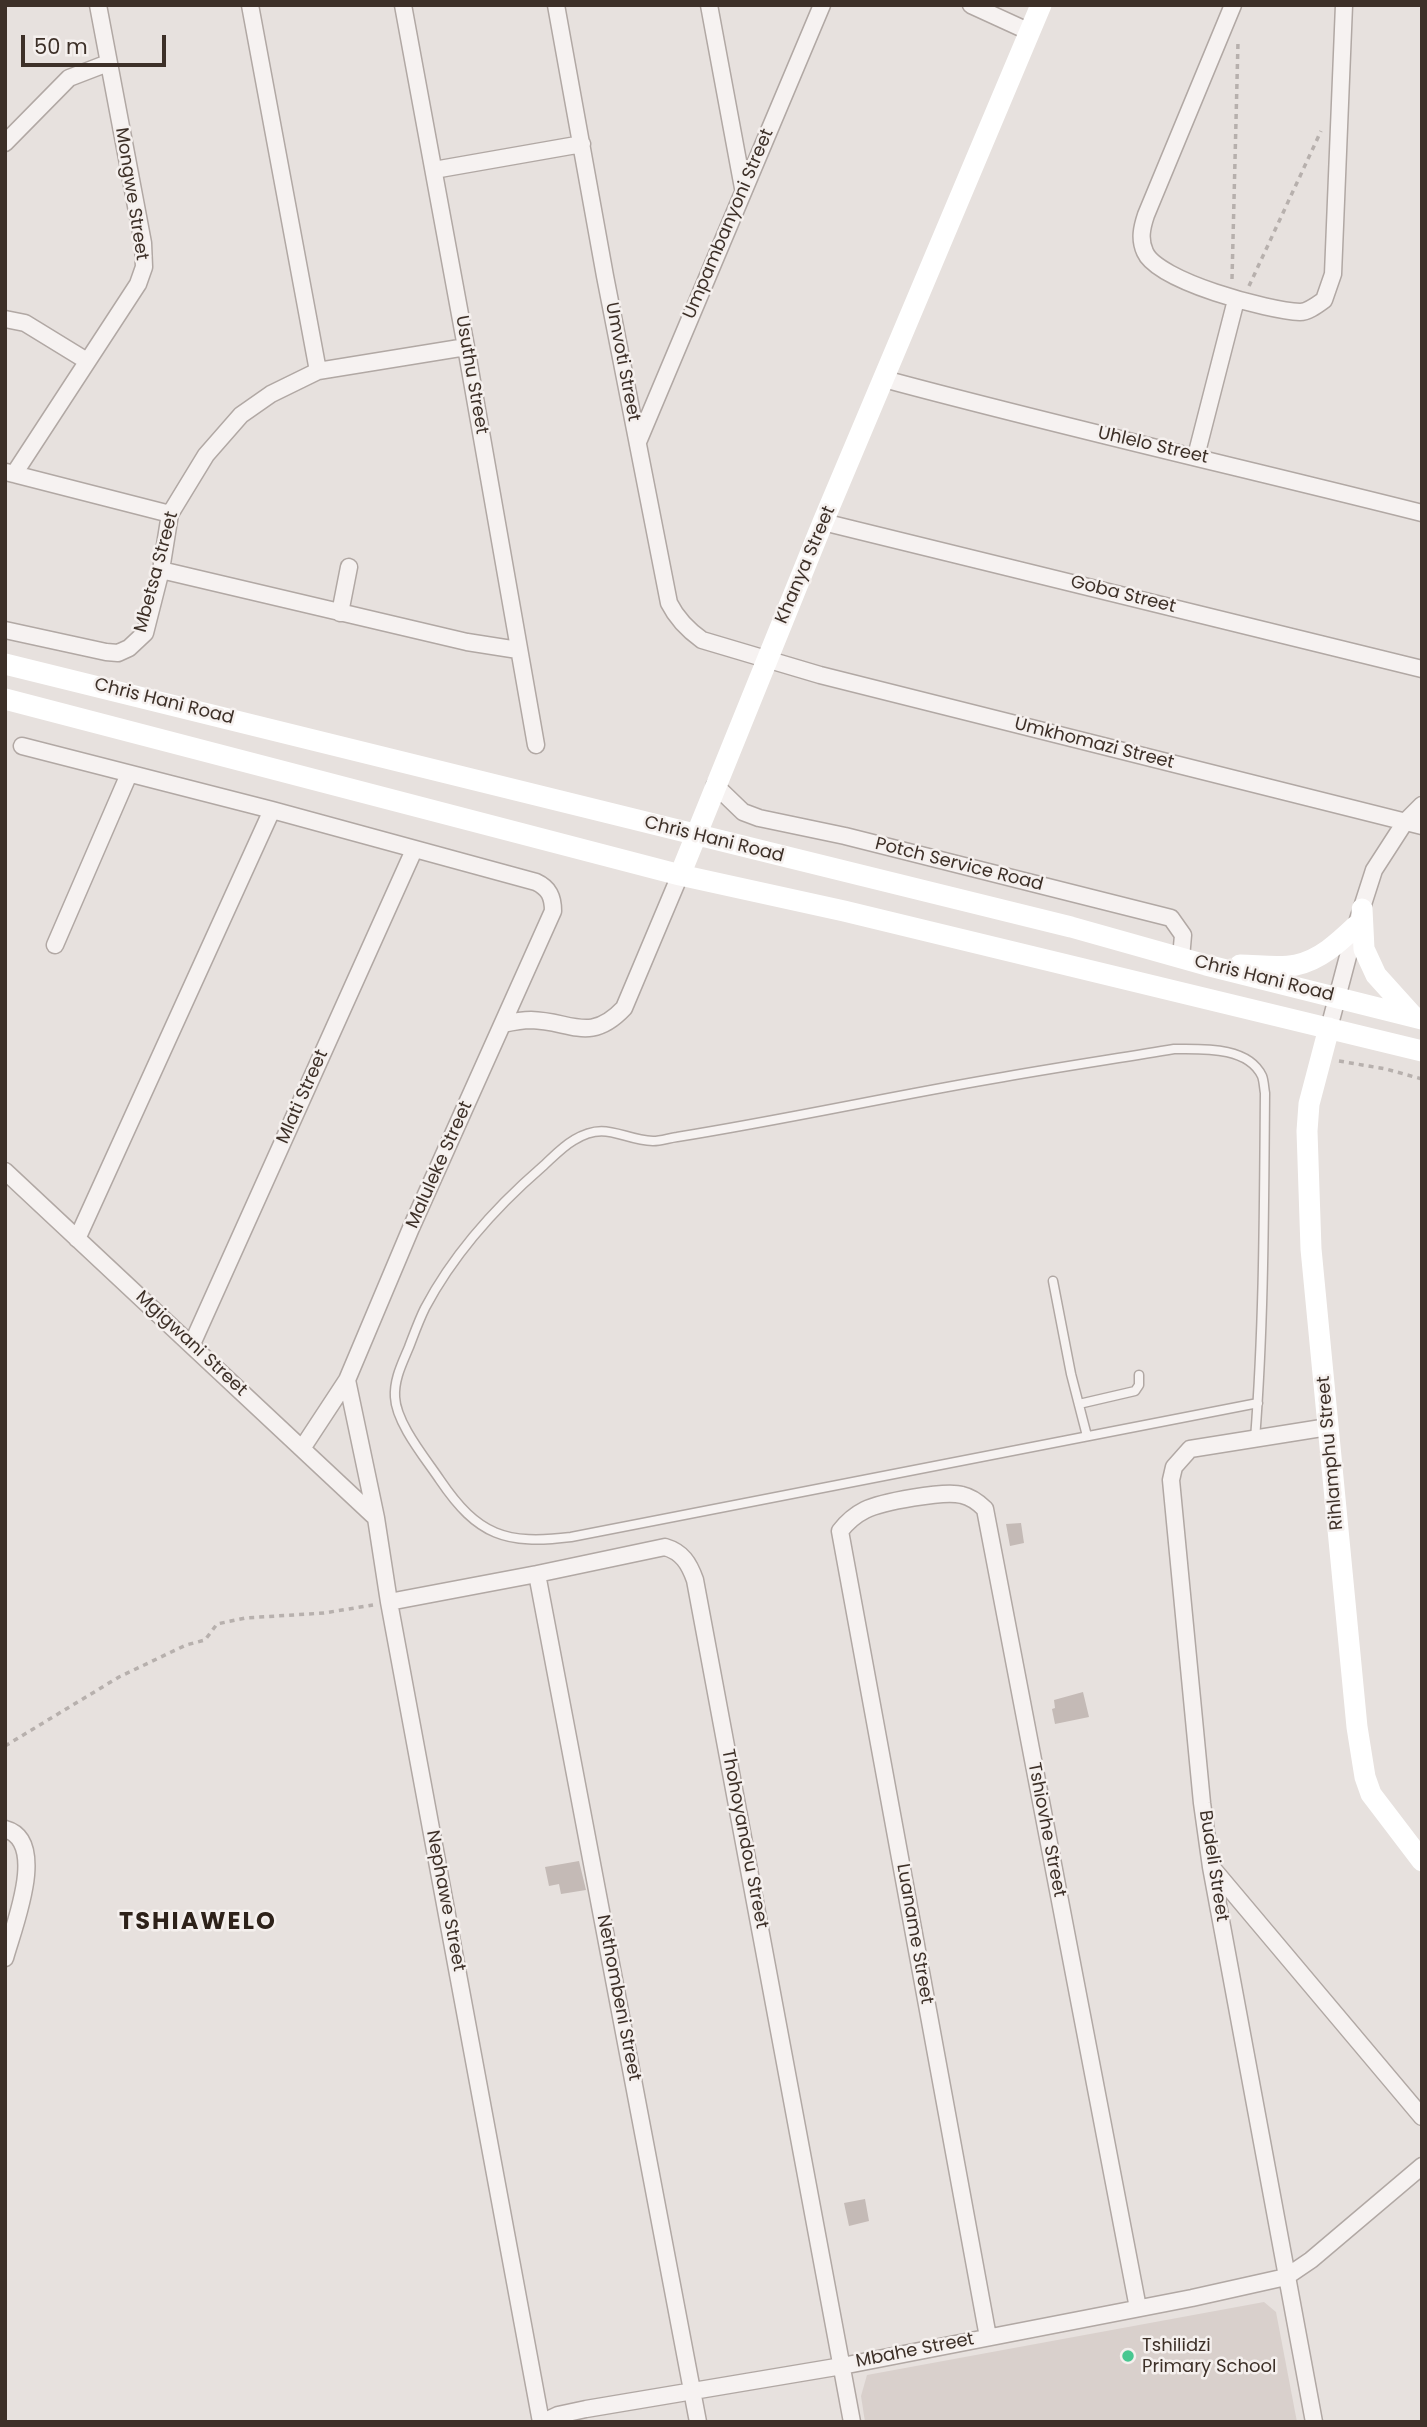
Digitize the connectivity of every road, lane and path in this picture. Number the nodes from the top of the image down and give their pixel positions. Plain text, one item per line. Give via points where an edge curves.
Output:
1 (98, 5) edge
2 (250, 5) edge
3 (403, 5) edge
4 (556, 5) edge
5 (709, 5) edge
6 (822, 5) edge
7 (971, 5) edge
8 (1041, 5) edge
9 (1233, 5) edge
10 (1344, 5) edge
11 (1030, 32) junction
12 (1238, 33) dead end
13 (108, 63) junction
14 (1323, 125) dead end
15 (5, 143) edge
16 (582, 144) junction
17 (434, 170) junction
18 (743, 188) junction
19 (1237, 300) junction
20 (5, 319) edge
21 (466, 347) junction
22 (88, 361) junction
23 (318, 371) junction
24 (884, 379) junction
25 (638, 442) junction
26 (1196, 456) junction
27 (10, 473) edge
28 (1422, 513) edge
29 (170, 514) junction
30 (823, 522) junction
31 (349, 567) dead end
32 (162, 570) junction
33 (340, 613) junction
34 (5, 629) edge
35 (518, 650) junction
36 (766, 660) junction
37 (5, 664) edge
38 (1422, 669) edge
39 (5, 699) edge
40 (536, 745) dead end
41 (22, 746) dead end
42 (129, 774) junction
43 (715, 785) junction
44 (1422, 804) edge
45 (271, 810) junction
46 (1405, 822) junction
47 (1422, 826) edge
48 (696, 836) junction
49 (414, 850) junction
50 (680, 875) junction
51 (1359, 918) junction
52 (55, 946) dead end
53 (1181, 958) junction
54 (1206, 965) junction
55 (1337, 998) junction
56 (1418, 1018) edge
57 (503, 1024) junction
58 (1329, 1028) junction
59 (1422, 1051) edge
60 (1321, 1057) junction
61 (1422, 1077) edge
62 (5, 1171) edge
63 (77, 1239) junction
64 (1053, 1281) dead end
65 (192, 1344) junction
66 (1139, 1375) dead end
67 (346, 1380) junction
68 (1258, 1403) junction
69 (1079, 1404) junction
70 (1328, 1427) junction
71 (1087, 1436) junction
72 (1255, 1439) junction
73 (303, 1447) junction
74 (376, 1518) junction
75 (840, 1531) joint
76 (537, 1574) junction
77 (389, 1602) junction
78 (5, 1746) edge
79 (5, 1829) edge
80 (1422, 1861) edge
81 (1212, 1867) junction
82 (5, 1958) edge
83 (1422, 2117) edge
84 (1422, 2166) edge
85 (1286, 2277) junction
86 (1138, 2308) junction
87 (988, 2336) junction
88 (842, 2366) junction
89 (692, 2390) junction
90 (542, 2422) edge
91 (698, 2422) edge
92 (852, 2422) edge
93 (1314, 2422) edge

1 - 13 street, Mongwe Street
2 - 23 street
3 - 17 street, Usuthu Street
4 - 16 street, Umvoti Street
5 - 18 street
6 - 18 street, Umpambanyoni Street
7 - 11 street
8 - 11 main road, Khanya Street
9 - 19 street via 1142,229 1145,253 1151,261 1166,272
10 - 19 street via 1333,274 1324,300 1302,312
11 - 24 main road, Khanya Street
12 - 19 path
13 - 15 street via 69,78
13 - 22 street, Mongwe Street via 144,267 138,284
14 - 19 path
16 - 17 street
16 - 25 street, Umvoti Street
17 - 21 street, Usuthu Street
18 - 25 street, Umpambanyoni Street
19 - 26 street
20 - 22 street via 25,323
21 - 23 street, Mbetsa Street
21 - 35 street, Usuthu Street
22 - 27 street, Mongwe Street
23 - 29 street, Mbetsa Street via 271,394 242,415 206,455
24 - 26 street, Uhlelo Street
24 - 30 main road, Khanya Street
25 - 36 street, Umvoti Street via 674,613 702,640
26 - 28 street, Uhlelo Street
27 - 29 street
29 - 32 street, Mbetsa Street
30 - 36 main road, Khanya Street
30 - 38 street, Goba Street
31 - 33 street
32 - 33 street
32 - 34 street, Mbetsa Street via 145,633 118,653
33 - 35 street
35 - 40 street, Usuthu Street
36 - 43 main road, Khanya Street
36 - 46 street, Umkhomazi Street
37 - 48 main road, Chris Hani Road
39 - 50 main road, Chris Hani Road
41 - 42 street
42 - 45 street
42 - 52 street
43 - 48 main road, Khanya Street
43 - 53 street, Potch Service Road via 743,812 759,818 1171,918 1183,935
44 - 46 street
45 - 49 street
45 - 63 street
46 - 47 street, Umkhomazi Street
46 - 51 street via 1374,870
48 - 50 main road, Khanya Street
48 - 53 main road, Chris Hani Road
49 - 57 street, Maluleke Street via 536,882 549,892 553,911
49 - 65 street, Mlati Street
50 - 57 street, Khanya Street via 624,1008 616,1017 584,1030 532,1020
50 - 58 main road, Chris Hani Road
51 - 54 main road via 1325,952 1294,966
51 - 55 street
51 - 56 main road via 1364,949 1376,975
53 - 54 main road, Chris Hani Road
54 - 55 main road, Chris Hani Road
55 - 56 main road, Chris Hani Road
55 - 58 street
57 - 67 street, Maluleke Street
58 - 59 main road, Chris Hani Road
58 - 60 main road, Rihlamphu Street
60 - 61 path
60 - 70 main road, Rihlamphu Street via 1307,1131 1311,1249
62 - 63 street, Mgigwani Street
63 - 65 street, Mgigwani Street
64 - 69 lane
65 - 73 street, Mgigwani Street
66 - 69 lane via 1135,1391
67 - 73 street, Maluleke Street
67 - 74 street, Nephawe Street
68 - 71 lane
68 - 71 lane via 1264,1301 1263,1077 1252,1064 1231,1053 1204,1049 1174,1049 991,1079 654,1141 608,1130 592,1131 573,1140 531,1177 452,1264 425,1309 397,1375 395,1400 400,1417 448,1492 481,1527 500,1536 537,1541
68 - 72 lane
69 - 71 lane
70 - 72 street, Budeli Street
70 - 80 main road, Rihlamphu Street via 1365,1777 1371,1794
72 - 81 street, Budeli Street via 1190,1449 1174,1467 1171,1480
73 - 74 street, Mgigwani Street
74 - 77 street, Nephawe Street
75 - 86 street, Tshiovhe Street via 872,1507 948,1493 972,1498 985,1509
75 - 87 street, Luaname Street
76 - 77 street, Thohoyandou Street
76 - 88 street, Thohoyandou Street via 664,1547 684,1557 692,1572
76 - 89 street, Nethombeni Street
77 - 78 path via 217,1624 205,1640 119,1677
77 - 90 street, Nephawe Street
79 - 82 street via 21,1838 27,1855 25,1884
81 - 83 street
81 - 85 street, Budeli Street
84 - 85 street
85 - 86 street, Mbahe Street
85 - 93 street, Budeli Street
86 - 87 street, Mbahe Street
87 - 88 street, Mbahe Street
88 - 89 street, Mbahe Street
88 - 92 street, Thohoyandou Street
89 - 90 street, Mbahe Street
89 - 91 street, Nethombeni Street

